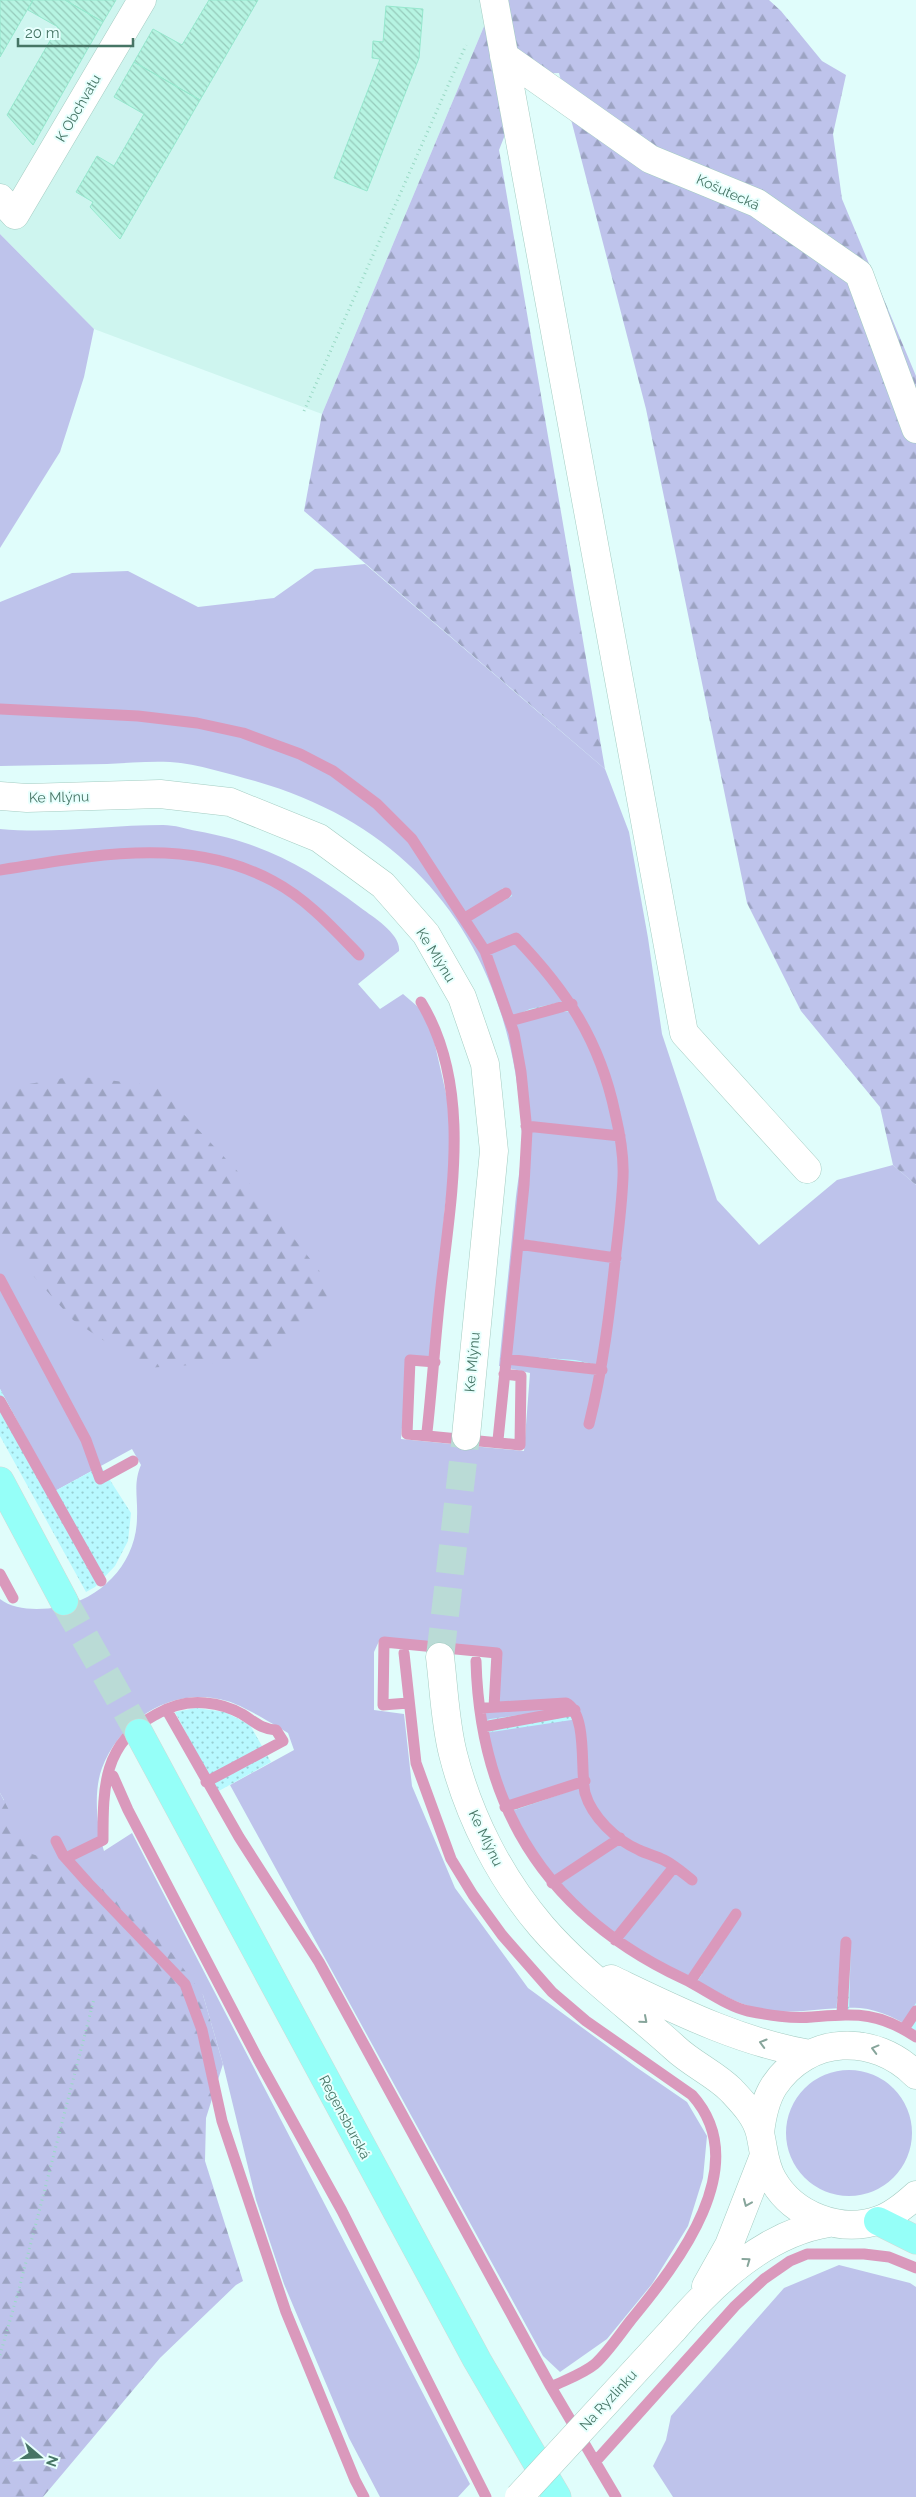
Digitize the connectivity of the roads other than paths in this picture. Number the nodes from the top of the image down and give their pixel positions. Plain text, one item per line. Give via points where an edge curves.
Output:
1 (142, 0) edge
2 (494, 0) edge
3 (504, 56) junction
4 (8, 207) edge
5 (916, 428) edge
6 (0, 796) edge
7 (807, 1169) dead end
8 (466, 1436) tunnel mouth
9 (0, 1481) edge
10 (64, 1601) tunnel mouth
11 (440, 1657) tunnel mouth
12 (139, 1733) tunnel mouth
13 (580, 1965) junction
14 (810, 2054) junction
15 (916, 2075) edge
16 (762, 2145) junction
17 (916, 2195) edge
18 (878, 2221) junction
19 (830, 2223) junction
20 (916, 2240) edge
21 (696, 2303) junction
22 (518, 2497) edge
23 (557, 2497) edge

1 - 4 street, K Obchvatu
2 - 3 street
3 - 5 street, Košutecká via 650,159 757,202 859,274
3 - 7 street via 684,1033
6 - 8 street, Ke Mlýnu via 160,794 230,802 319,838 383,885 426,934 462,997 485,1064 494,1151
9 - 10 main road
11 - 13 street, Ke Mlýnu via 453,1753 476,1824 504,1875 542,1927
12 - 23 main road, Regensburská via 477,2360
14 -> 13 street, Ke Mlýnu via 726,2032
13 -> 16 street, Ke Mlýnu via 680,2052 727,2086 745,2105
15 -> 14 street, Ke Mlýnu via 904,2062 882,2050 858,2045 834,2046
14 - 16 street, Ke Mlýnu via 790,2068 774,2086 764,2109
16 - 19 street, Ke Mlýnu via 772,2180 787,2200 807,2214
16 -> 21 street, Na Ryzlinku via 729,2245
17 - 18 street, Ke Mlýnu via 900,2210
18 - 19 street, Ke Mlýnu via 854,2225
18 - 20 main road
21 -> 19 street, Na Ryzlinku via 776,2239 796,2230
21 - 22 street, Na Ryzlinku, bridge

